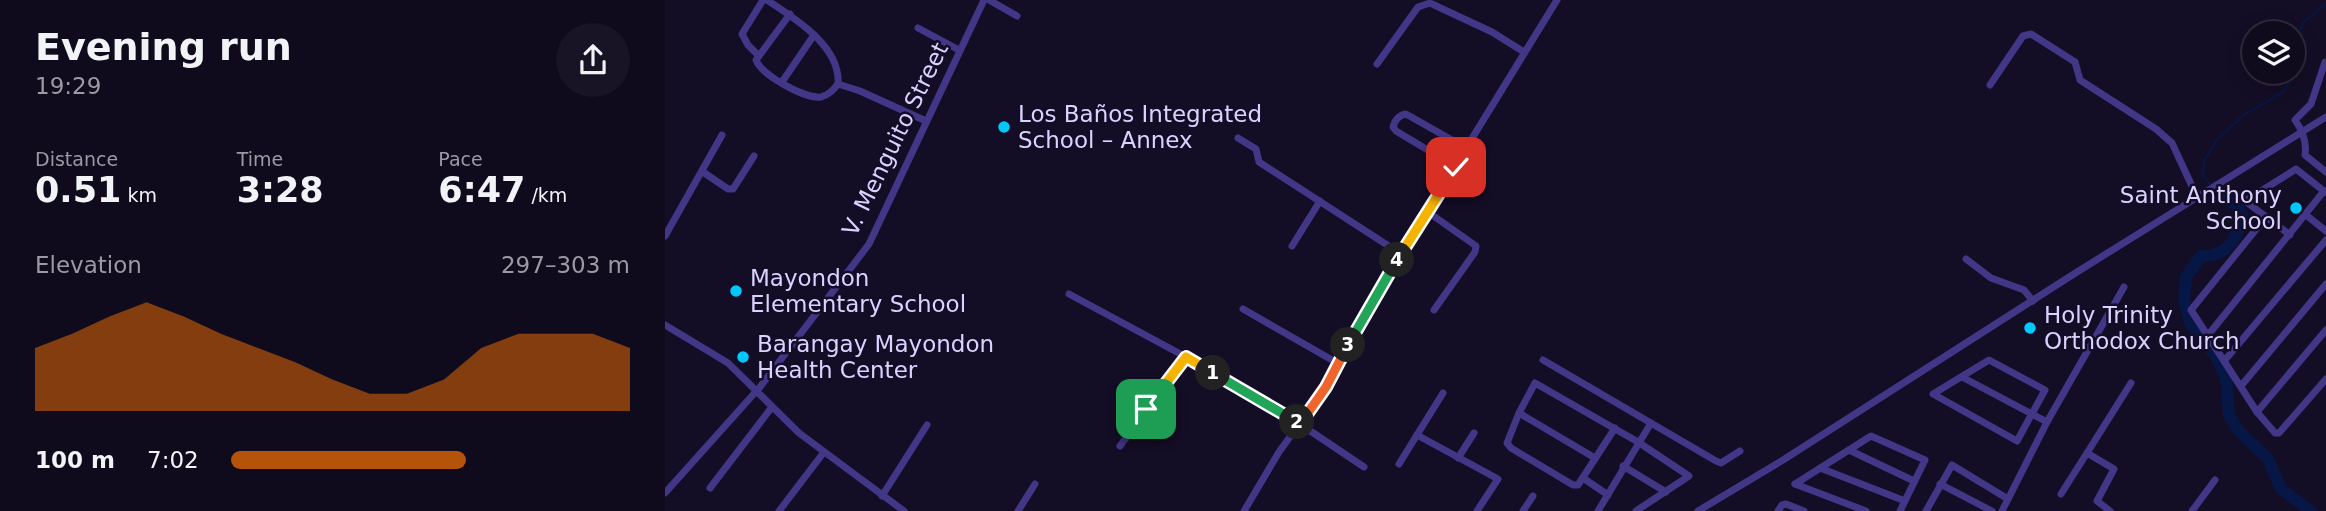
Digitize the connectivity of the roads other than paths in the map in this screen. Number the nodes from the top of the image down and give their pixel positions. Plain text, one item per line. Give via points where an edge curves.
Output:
1 (765, 0) edge
2 (986, 0) edge
3 (1544, 0) edge
4 (1557, 0) edge
5 (1552, 7) junction
6 (790, 15) junction
7 (1017, 16) dead end
8 (918, 28) dead end
9 (814, 35) junction
10 (959, 50) junction
11 (1524, 52) junction
12 (759, 56) junction
13 (2325, 62) edge
14 (1377, 64) dead end
15 (782, 82) junction
16 (838, 84) junction
17 (1990, 85) dead end
18 (2326, 117) edge
19 (926, 121) junction
20 (2302, 131) junction
21 (722, 135) dead end
22 (1238, 138) dead end
23 (1466, 148) junction
24 (754, 156) dead end
25 (1456, 167) junction
26 (703, 172) junction
27 (2326, 172) edge
28 (2325, 192) edge
29 (2198, 196) junction
30 (1320, 201) junction
31 (1428, 212) junction
32 (2306, 215) junction
33 (2266, 217) junction
34 (2326, 231) edge
35 (2290, 235) junction
36 (665, 236) edge
37 (2326, 240) edge
38 (1292, 246) dead end
39 (1401, 254) junction
40 (1966, 259) dead end
41 (2326, 284) edge
42 (2124, 287) dead end
43 (1069, 294) dead end
44 (2033, 301) junction
45 (1243, 309) dead end
46 (1434, 310) dead end
47 (665, 325) edge
48 (2326, 330) edge
49 (2209, 334) junction
50 (1186, 357) junction
51 (1543, 359) dead end
52 (2225, 360) junction
53 (1339, 364) junction
54 (1962, 377) junction
55 (2326, 379) edge
56 (2131, 383) dead end
57 (2241, 386) junction
58 (757, 391) junction
59 (1443, 393) dead end
60 (772, 407) junction
61 (2257, 412) junction
62 (1519, 413) junction
63 (2033, 414) junction
64 (2047, 422) junction
65 (1651, 423) junction
66 (1300, 424) junction
67 (927, 425) dead end
68 (1615, 428) junction
69 (1474, 433) dead end
70 (1417, 435) junction
71 (1638, 442) junction
72 (1120, 446) dead end
73 (1849, 450) junction
74 (1740, 451) dead end
75 (824, 452) junction
76 (2087, 453) junction
77 (1458, 458) junction
78 (1595, 458) junction
79 (1399, 464) dead end
80 (1623, 466) junction
81 (1364, 467) dead end
82 (1820, 468) junction
83 (1583, 478) junction
84 (2215, 480) dead end
85 (1914, 481) junction
86 (1035, 484) dead end
87 (1940, 484) junction
88 (710, 488) dead end
89 (1666, 492) junction
90 (665, 493) edge
91 (2061, 494) dead end
92 (1608, 495) junction
93 (883, 496) junction
94 (1534, 496) dead end
95 (2008, 499) junction
96 (1905, 500) junction
97 (779, 511) edge
98 (904, 511) edge
99 (1017, 511) edge
100 (1244, 511) edge
101 (1477, 511) edge
102 (1523, 511) edge
103 (1598, 511) edge
104 (1636, 511) edge
105 (1698, 511) edge
106 (1778, 511) edge
107 (1804, 511) edge
108 (1866, 511) edge
109 (1900, 511) edge
110 (1926, 511) edge
111 (1992, 511) edge
112 (2002, 511) edge
113 (2110, 511) edge
114 (2192, 511) edge

1 - 6 street
1 - 12 street via 742,34
2 - 7 street
2 - 10 street, V. Menguito Street
3 - 5 street
4 - 5 street
5 - 11 street
6 - 9 street
6 - 12 street
8 - 10 street
9 - 15 street
9 - 16 street via 836,64
10 - 19 street, V. Menguito Street
11 - 14 street via 1430,2 1418,7
11 - 23 street
12 - 15 street via 759,68
13 - 20 street via 2311,104 2295,119
15 - 16 street via 816,97 828,95
16 - 19 street
17 - 29 street via 2023,36 2031,34 2075,62 2080,80 2172,143
18 - 20 street
19 - 58 street, V. Menguito Street via 869,244
20 - 27 street via 2305,155
20 - 29 street
21 - 26 street
22 - 30 street via 1255,149 1259,162
23 - 25 street
23 - 25 street via 1406,114 1394,122 1396,131
24 - 26 street via 733,189
25 - 31 street
26 - 36 street
28 - 32 street
28 - 33 street via 2296,169 2245,201
29 - 44 street
30 - 38 street
30 - 39 street
31 - 39 street
31 - 46 street via 1476,246
32 - 34 street
32 - 35 street
33 - 35 street
33 - 49 street via 2191,310
35 - 49 street
37 - 52 street
39 - 53 street
40 - 44 street via 1991,278 2024,290
41 - 57 street
42 - 64 street
43 - 50 street
44 - 105 street
45 - 53 street
47 - 58 street via 728,363
48 - 61 street
49 - 52 street
50 - 66 street
50 - 72 street
51 - 65 street
52 - 57 street
53 - 66 street
54 - 63 street
54 - 63 street via 1989,360 2045,390
54 - 63 street via 1933,394 2017,441
55 - 61 street via 2279,433
56 - 76 street
57 - 61 street
58 - 60 street
58 - 90 street, V. Menguito Street
59 - 70 street
60 - 75 street
60 - 88 street
62 - 68 street via 1535,383
62 - 78 street
62 - 83 street via 1508,438 1511,448 1573,485
63 - 64 street
64 - 95 street
65 - 71 street
65 - 74 street via 1721,463
66 - 81 street
66 - 100 street
67 - 93 street
68 - 71 street
68 - 78 street
69 - 77 street
70 - 77 street
70 - 79 street
71 - 80 street
71 - 89 street via 1689,476
73 - 82 street
73 - 85 street
73 - 85 street via 1871,436 1926,460
75 - 93 street
75 - 97 street
76 - 91 street
76 - 113 street via 2114,469 2097,501
77 - 101 street via 1498,479
78 - 83 street
80 - 89 street
80 - 92 street
82 - 96 street
82 - 108 street via 1795,484
83 - 92 street
84 - 114 street
85 - 96 street
86 - 99 street
87 - 95 street via 1952,465
87 - 110 street
87 - 111 street
89 - 104 street
92 - 103 street
93 - 98 street
94 - 102 street
95 - 112 street
96 - 109 street
106 - 107 street via 1786,504

